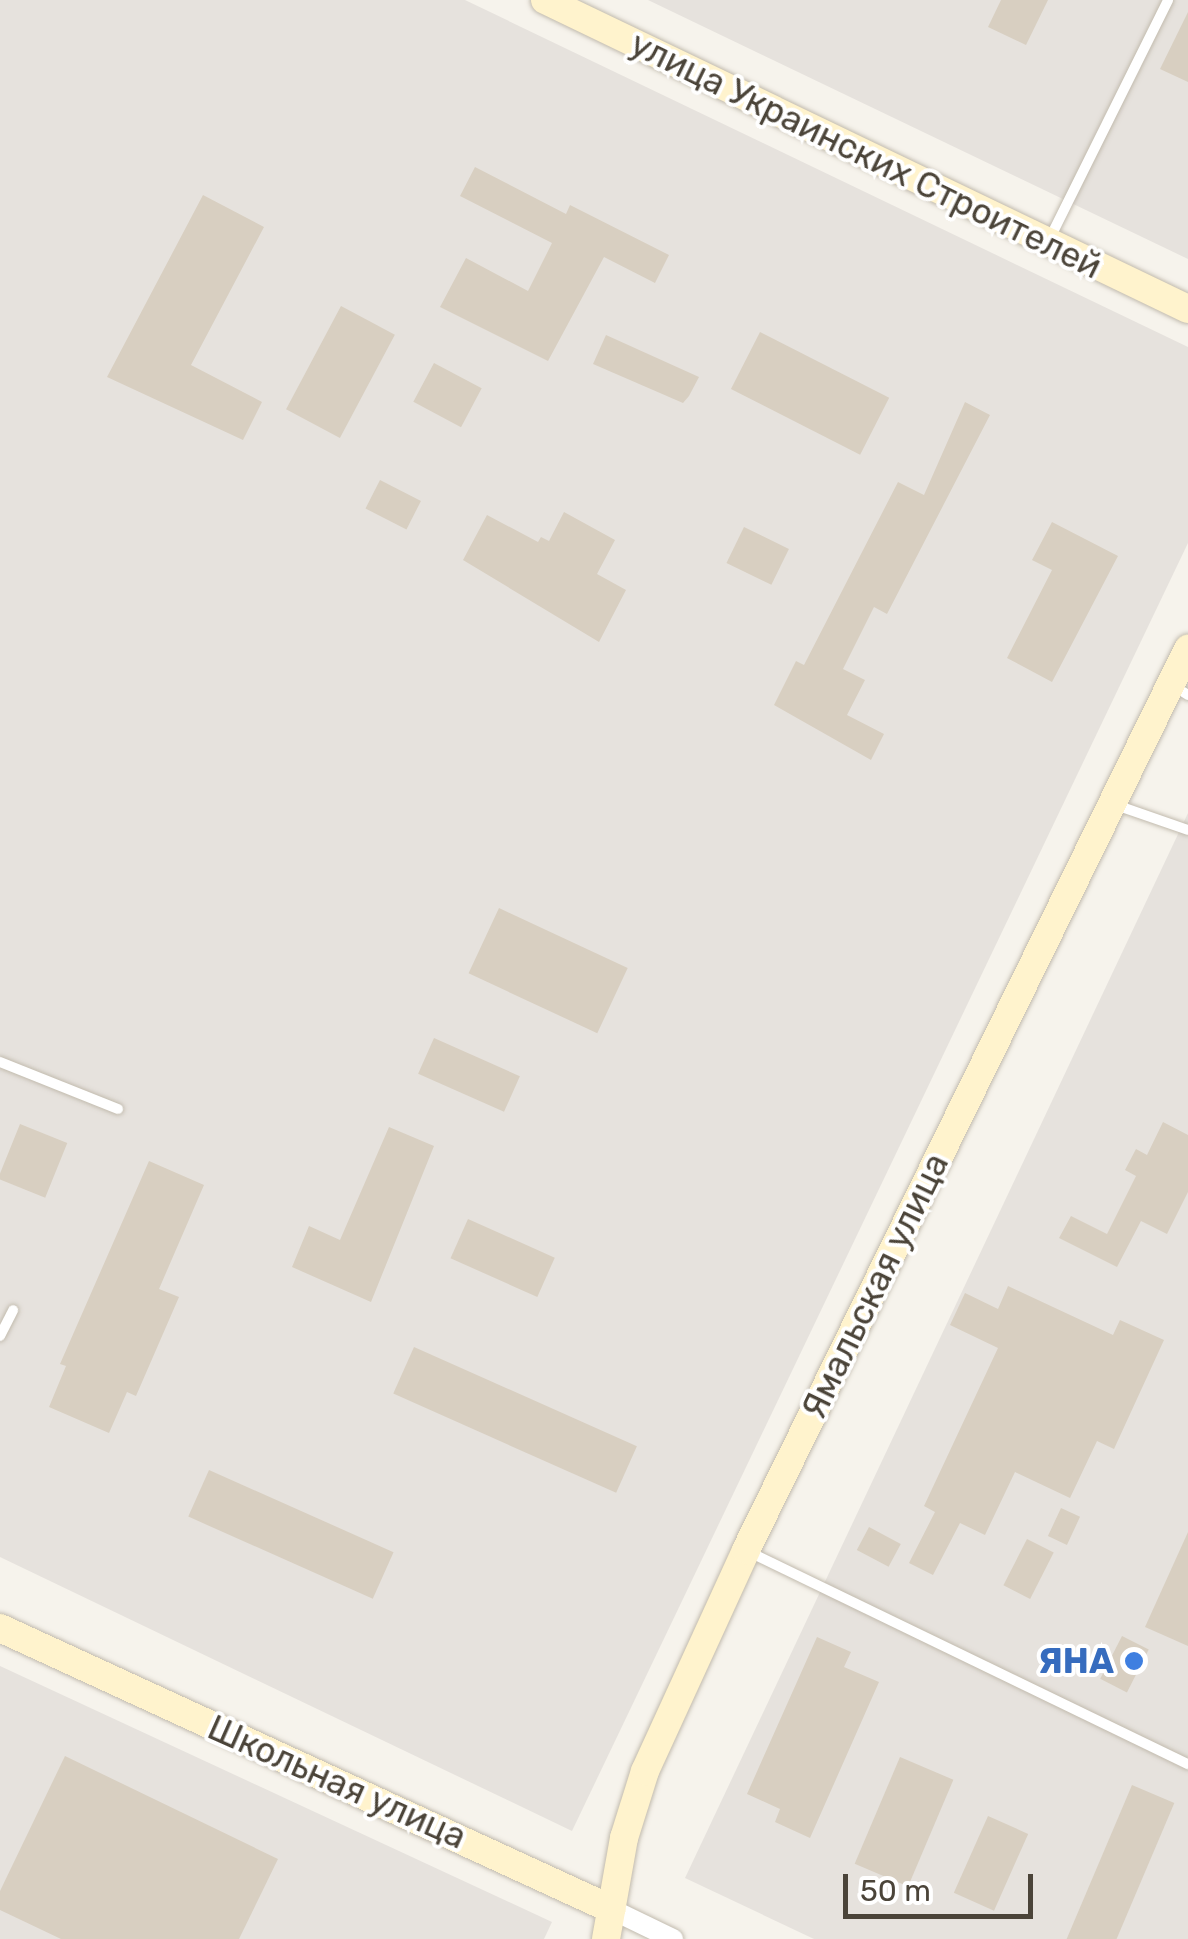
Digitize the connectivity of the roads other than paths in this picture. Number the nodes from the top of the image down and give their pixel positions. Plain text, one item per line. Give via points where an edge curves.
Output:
1 (545, 0) edge
2 (1168, 0) edge
3 (1052, 234) dead end
4 (1188, 309) edge
5 (1188, 650) edge
6 (1180, 689) edge
7 (1112, 804) junction
8 (1188, 830) edge
9 (0, 1062) edge
10 (118, 1109) dead end
11 (12, 1310) dead end
12 (0, 1336) edge
13 (746, 1550) junction
14 (0, 1628) edge
15 (1188, 1764) edge
16 (610, 1909) junction
17 (606, 1939) edge
18 (673, 1939) edge

1 - 4 street, улица Украинских Строителей
2 - 3 lane
5 - 6 street, Ямальская улица
6 - 7 street, Ямальская улица
7 - 8 lane
7 - 13 street, Ямальская улица
9 - 10 lane
11 - 12 lane
13 - 15 lane
13 - 16 street, Ямальская улица via 633,1802
14 - 16 street, Школьная улица
16 - 17 street, Ямальская улица
16 - 18 street, Школьная улица

